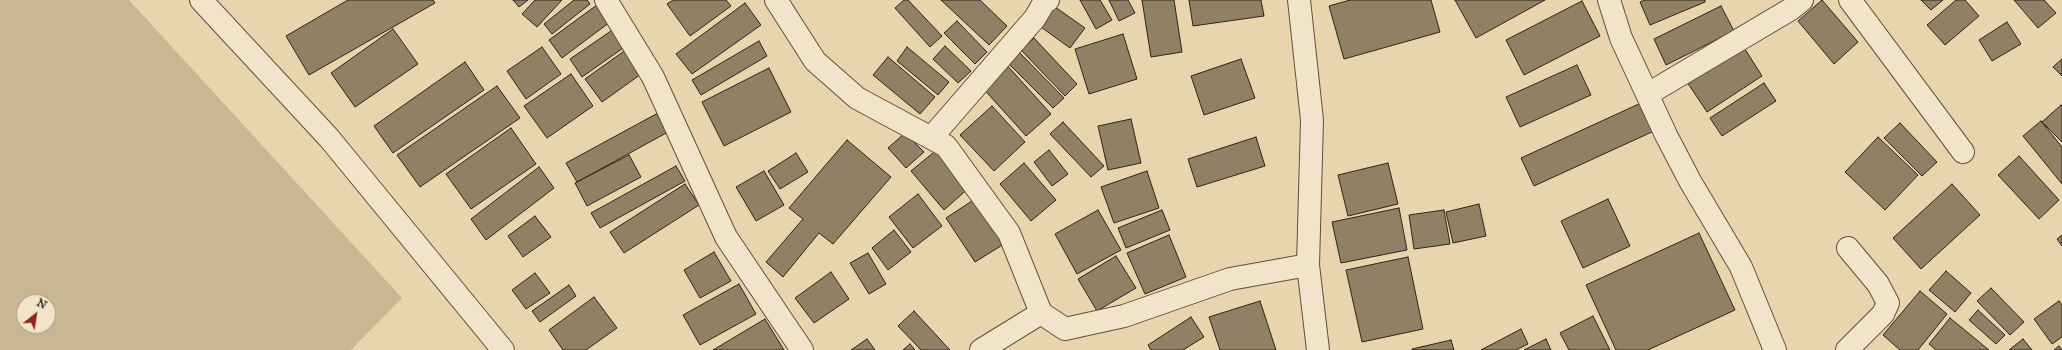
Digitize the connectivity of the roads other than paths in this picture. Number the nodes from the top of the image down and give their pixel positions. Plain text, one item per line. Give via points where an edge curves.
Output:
1 (202, 0) edge
2 (606, 0) edge
3 (776, 0) edge
4 (1046, 0) edge
5 (1299, 0) edge
6 (1609, 0) edge
7 (1802, 0) edge
8 (1850, 0) edge
9 (1648, 94) junction
10 (931, 138) junction
11 (1964, 152) dead end
12 (1848, 248) dead end
13 (1308, 266) junction
14 (1041, 313) junction
15 (1852, 348) edge
16 (503, 350) edge
17 (802, 350) edge
18 (981, 350) edge
19 (1318, 350) edge
20 (1775, 350) edge

1 - 16 street via 328,138
2 - 17 street via 653,77 726,237
3 - 10 street via 815,61 857,98
4 - 10 street via 1035,18
5 - 13 street via 1312,120
6 - 9 street via 1621,38
7 - 9 street
8 - 11 street
9 - 20 street via 1666,135 1741,267
10 - 14 street via 946,146 1009,233
12 - 15 street via 1878,284 1888,303 1883,314
13 - 14 street via 1230,279 1124,316 1065,329
13 - 19 street
14 - 18 street

